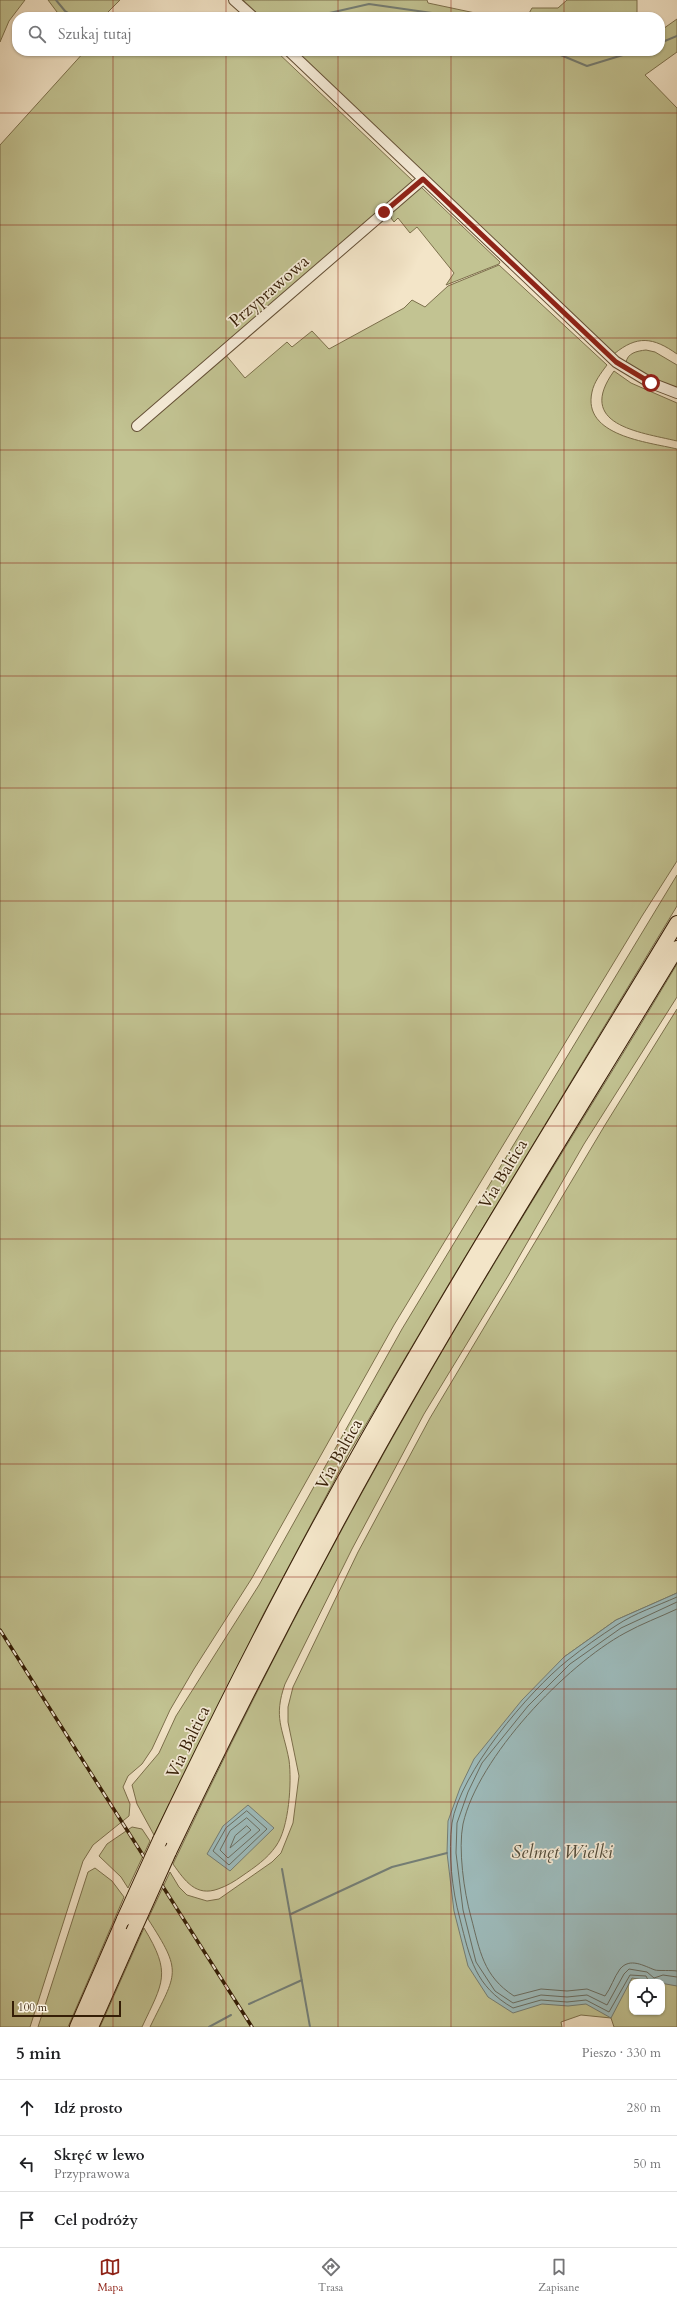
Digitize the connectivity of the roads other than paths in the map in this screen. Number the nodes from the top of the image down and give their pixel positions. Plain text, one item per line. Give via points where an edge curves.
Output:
1 (234, 0) edge
2 (247, 12) edge
3 (294, 56) edge
4 (423, 179) junction
5 (677, 393) edge
6 (137, 426) dead end
7 (677, 923) edge
8 (677, 948) edge
9 (77, 2027) edge
10 (91, 2027) edge

1 - 2 street
3 - 4 street
4 - 5 street via 616,362 651,383
4 - 6 street, Przyprawowa
7 - 9 highway, Via Baltica, bridge via 365,1443 272,1615 160,1840
8 - 10 highway, Via Baltica, bridge via 433,1352 281,1626 169,1852

